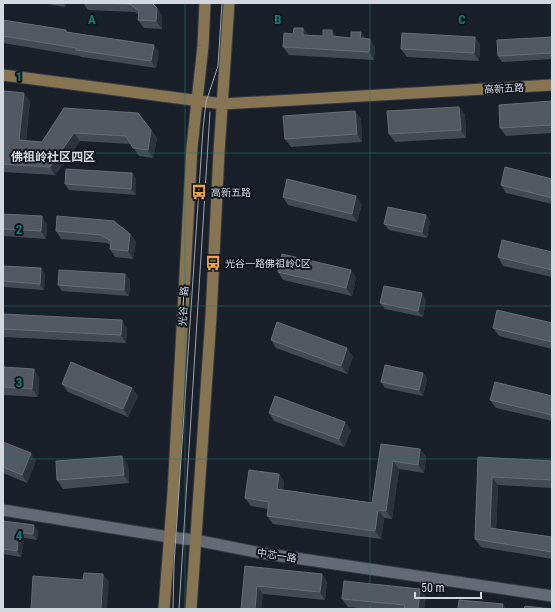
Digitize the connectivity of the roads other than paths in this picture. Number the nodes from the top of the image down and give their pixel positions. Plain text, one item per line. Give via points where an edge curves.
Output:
1 (205, 3) edge
2 (229, 3) edge
3 (3, 75) edge
4 (552, 85) edge
5 (197, 101) junction
6 (223, 104) junction
7 (3, 510) edge
8 (169, 537) junction
9 (195, 540) junction
10 (552, 596) edge
11 (164, 609) edge
12 (191, 609) edge

1 - 5 main road, 光谷一路
2 - 6 main road
3 - 5 main road, 高新五路
4 - 6 main road, 高新五路
5 - 6 main road, 高新五路
5 - 8 main road, 光谷一路
6 - 9 main road
7 - 8 street, 中芯一路
8 - 9 street, 中芯一路
8 - 11 main road, 光谷一路
9 - 10 street, 中芯一路 via 261,553
9 - 12 main road

